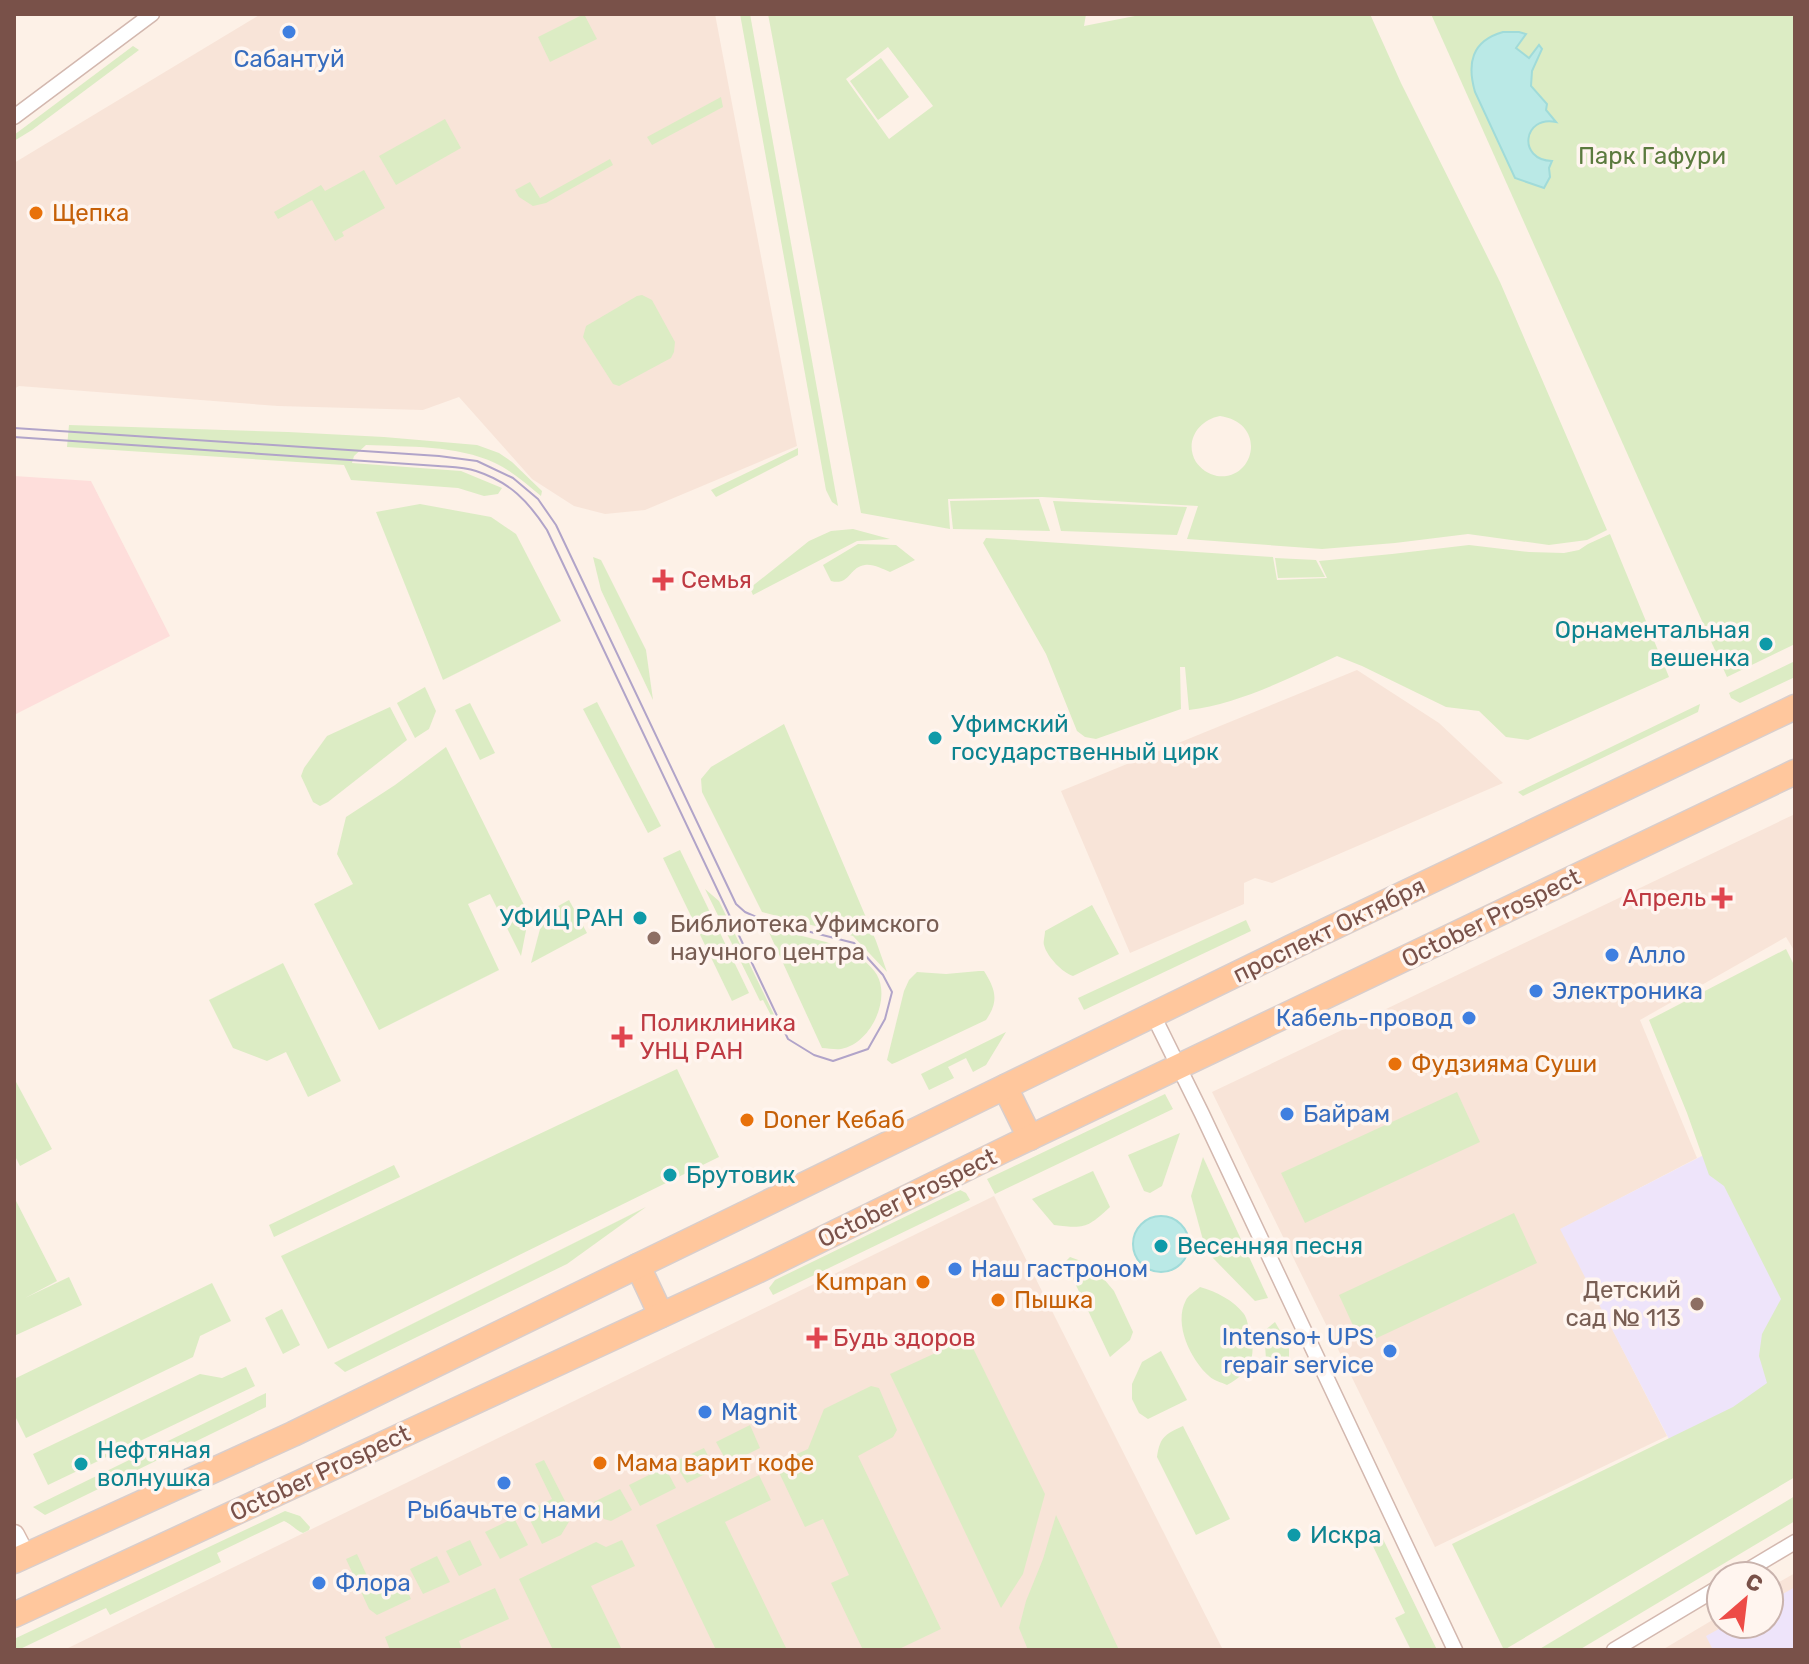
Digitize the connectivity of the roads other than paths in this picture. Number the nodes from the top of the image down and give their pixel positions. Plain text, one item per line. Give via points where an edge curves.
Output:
1 (152, 14) edge
2 (14, 117) edge
3 (1795, 707) edge
4 (1795, 772) edge
5 (1153, 1015) junction
6 (1180, 1067) junction
7 (1005, 1087) junction
8 (1030, 1138) junction
9 (638, 1266) junction
10 (661, 1315) junction
11 (1795, 1542) edge
12 (18, 1550) edge
13 (1765, 1560) edge
14 (1705, 1596) edge
15 (14, 1615) edge
16 (1455, 1650) edge
17 (1614, 1650) edge

1 - 2 street
3 - 5 main road, проспект Октября
4 - 6 main road, October Prospect
5 - 6 street
5 - 7 main road, проспект Октября
6 - 8 main road, October Prospect
6 - 16 street
7 - 8 main road
7 - 9 main road, October Prospect
8 - 10 main road, October Prospect
9 - 10 main road
9 - 12 main road, October Prospect via 307,1428
10 - 15 main road, October Prospect
11 - 13 street
14 - 17 street

